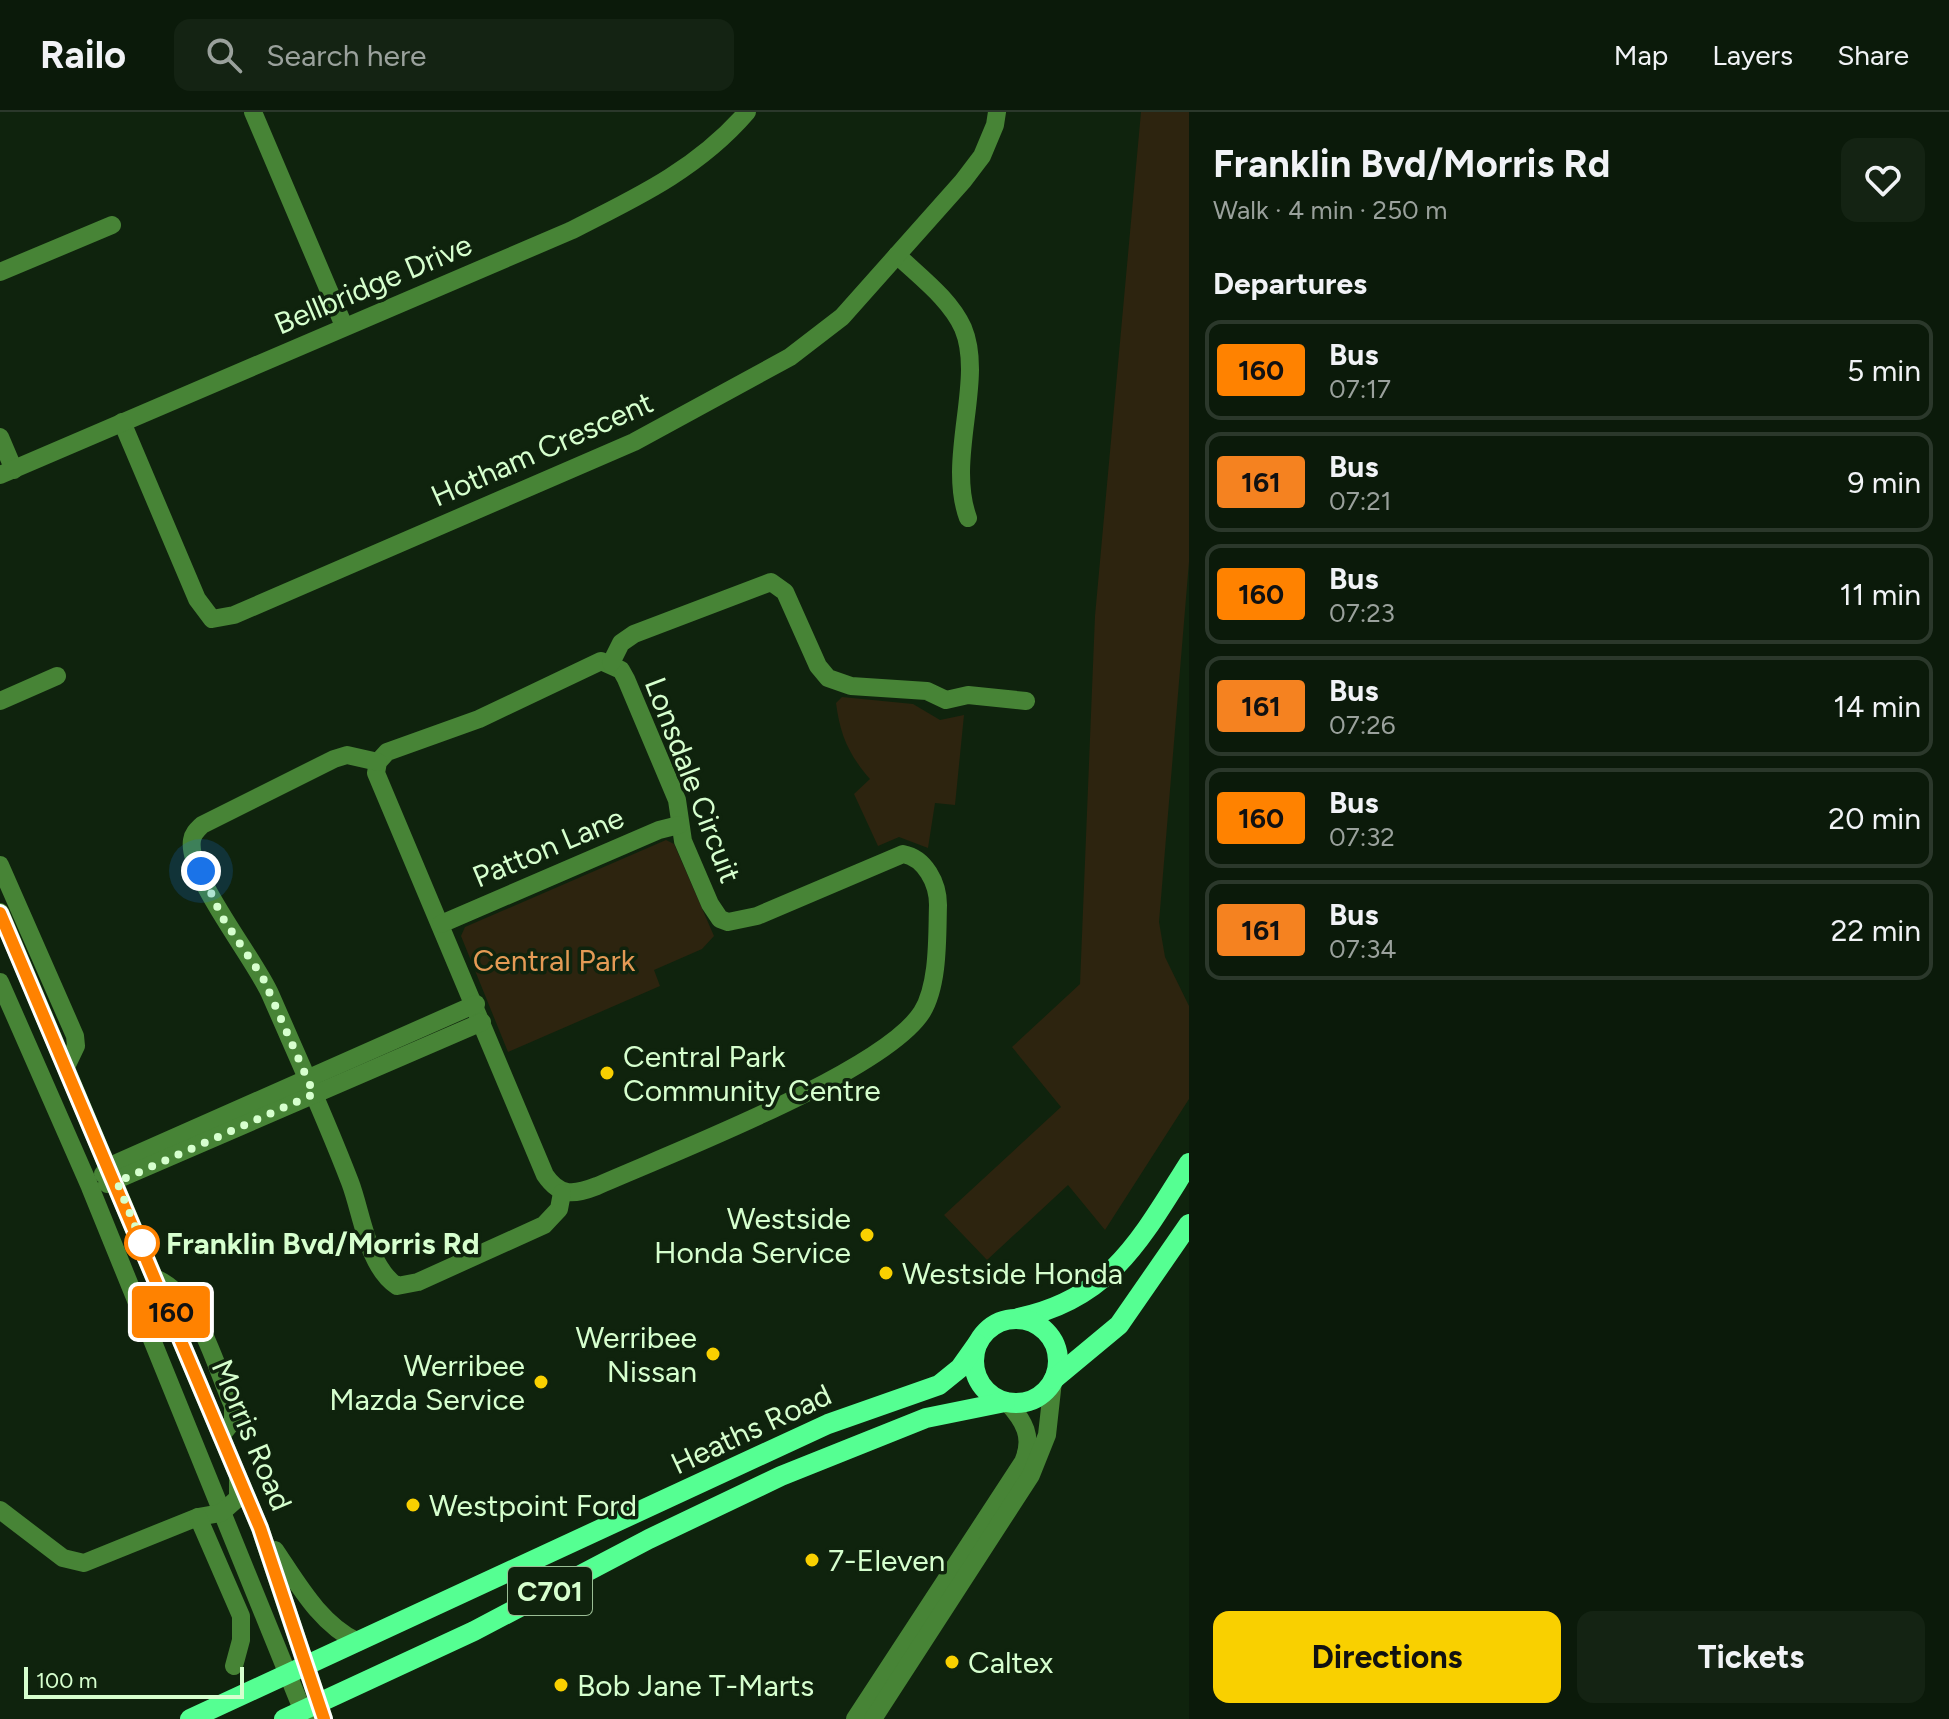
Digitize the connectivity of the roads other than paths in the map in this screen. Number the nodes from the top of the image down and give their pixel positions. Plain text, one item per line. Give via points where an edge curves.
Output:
1 (253, 112) edge
2 (747, 112) edge
3 (997, 112) edge
4 (112, 225) dead end
5 (897, 255) junction
6 (0, 272) edge
7 (344, 326) junction
8 (122, 422) junction
9 (0, 437) edge
10 (7, 472) edge
11 (968, 518) dead end
12 (611, 663) junction
13 (57, 676) dead end
14 (0, 701) edge
15 (1026, 701) dead end
16 (378, 762) junction
17 (679, 825) junction
18 (0, 865) edge
19 (0, 912) edge
20 (441, 924) junction
21 (0, 982) edge
22 (479, 1013) junction
23 (66, 1067) junction
24 (310, 1087) junction
25 (1189, 1163) edge
26 (113, 1174) junction
27 (90, 1187) junction
28 (562, 1193) junction
29 (1189, 1224) edge
30 (1018, 1318) junction
31 (977, 1344) junction
32 (1054, 1380) junction
33 (1006, 1402) junction
34 (238, 1477) junction
35 (207, 1480) junction
36 (0, 1510) edge
37 (221, 1513) junction
38 (198, 1517) junction
39 (260, 1528) junction
40 (977, 1549) junction
41 (358, 1642) junction
42 (234, 1666) dead end
43 (298, 1670) junction
44 (873, 1710) edge
45 (307, 1714) edge
46 (190, 1719) edge
47 (855, 1719) edge

1 - 7 street
2 - 7 street, Bellbridge Drive via 701,158 654,190
3 - 5 street, Hotham Crescent via 982,156
4 - 6 street
5 - 8 street, Hotham Crescent via 818,339 634,442 219,619 212,619 197,599
5 - 11 street via 953,311 969,347 959,484
7 - 8 street, Bellbridge Drive
8 - 10 street, Bellbridge Drive
9 - 10 street
12 - 15 street via 621,643 634,634 771,582 785,592 828,678 851,686 927,691 946,700 968,695
12 - 16 street, Lonsdale Circuit via 591,663 479,719 387,752
12 - 17 street, Lonsdale Circuit via 621,670 638,706 677,800
13 - 14 street
16 - 20 street via 380,784
16 - 24 street via 347,755 324,763 202,825 192,840 212,897 263,978
17 - 20 street, Patton Lane
17 - 28 street, Lonsdale Circuit via 710,904 728,922 757,916 889,857 903,854 920,860 938,897 929,998 917,1018 882,1048 810,1091 597,1186
18 - 23 street via 75,1036
19 - 23 street, Morris Road
20 - 22 street
21 - 27 street, Morris Road
22 - 24 street
22 - 28 street via 545,1175
23 - 26 street, Morris Road
24 - 26 street
24 - 28 street via 366,1232 397,1286 418,1282 544,1225 559,1209
25 - 30 main road, C701 via 1135,1246 1102,1282 1063,1306
26 - 27 street
26 - 34 street, Morris Road
27 - 35 street, Morris Road
29 - 32 main road, C701 via 1119,1325
30 - 31 main road, C701 via 990,1327
30 - 32 main road via 1038,1324 1052,1339 1058,1359
31 - 33 main road via 977,1379
31 - 41 main road, Heaths Road / C701 via 954,1373 930,1389 828,1424
32 - 33 main road, C701 via 1033,1399
32 - 40 street via 1040,1456
33 - 40 street via 1026,1428 1027,1451
33 - 45 main road, Heaths Road / C701 via 926,1418 781,1476
34 - 37 street via 238,1498
34 - 39 street, Morris Road
35 - 37 street, Morris Road
35 - 38 street via 208,1499
36 - 38 street via 63,1558 84,1563
37 - 38 street
37 - 43 street, Morris Road
38 - 42 street via 241,1616
39 - 41 street via 316,1608
39 - 43 street, Morris Road
40 - 44 street
41 - 43 main road, Heaths Road / C701
43 - 45 street, Morris Road
43 - 46 main road, Heaths Road / C701
44 - 47 street

